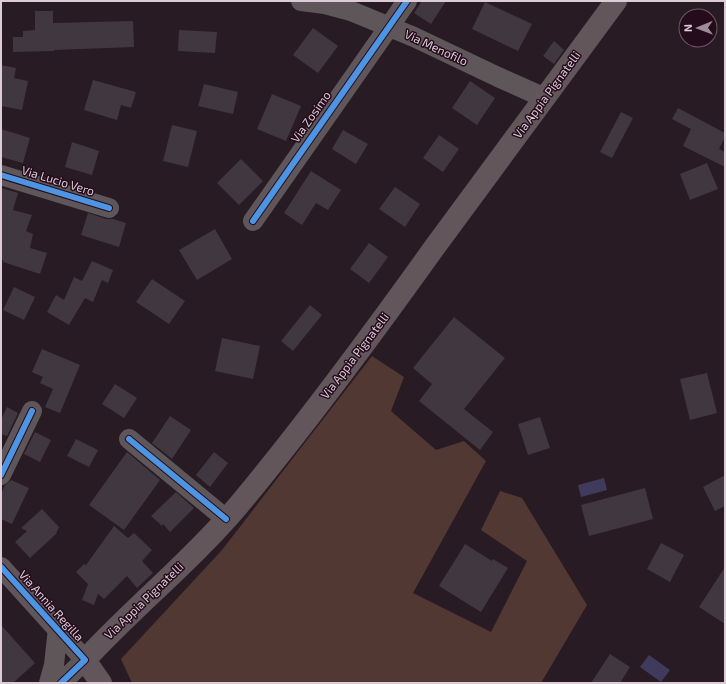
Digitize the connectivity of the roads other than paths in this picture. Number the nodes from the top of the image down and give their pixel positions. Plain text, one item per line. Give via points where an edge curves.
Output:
1 (301, 1) edge
2 (407, 1) edge
3 (616, 1) edge
4 (388, 26) junction
5 (544, 98) junction
6 (1, 175) edge
7 (109, 208) dead end
8 (253, 221) dead end
9 (32, 411) dead end
10 (129, 440) dead end
11 (1, 475) edge
12 (226, 519) junction
13 (1, 568) edge
14 (58, 628) junction
15 (85, 660) junction
16 (49, 683) edge
17 (61, 683) edge
18 (101, 683) edge

1 - 4 street, Via Menofilo via 351,11
2 - 4 street, Via Zosimo
3 - 5 main road, Via Appia Pignatelli
4 - 5 street, Via Menofilo
4 - 8 street, Via Zosimo
5 - 12 main road, Via Appia Pignatelli via 359,351 282,452
6 - 7 street, Via Lucio Vero
9 - 11 street
10 - 12 street
12 - 15 main road, Via Appia Pignatelli via 174,574
13 - 14 street, Via Annia Regilla
14 - 15 street, Via Annia Regilla
14 - 16 street
15 - 17 street, Via Appia Pignatelli
15 - 18 main road

